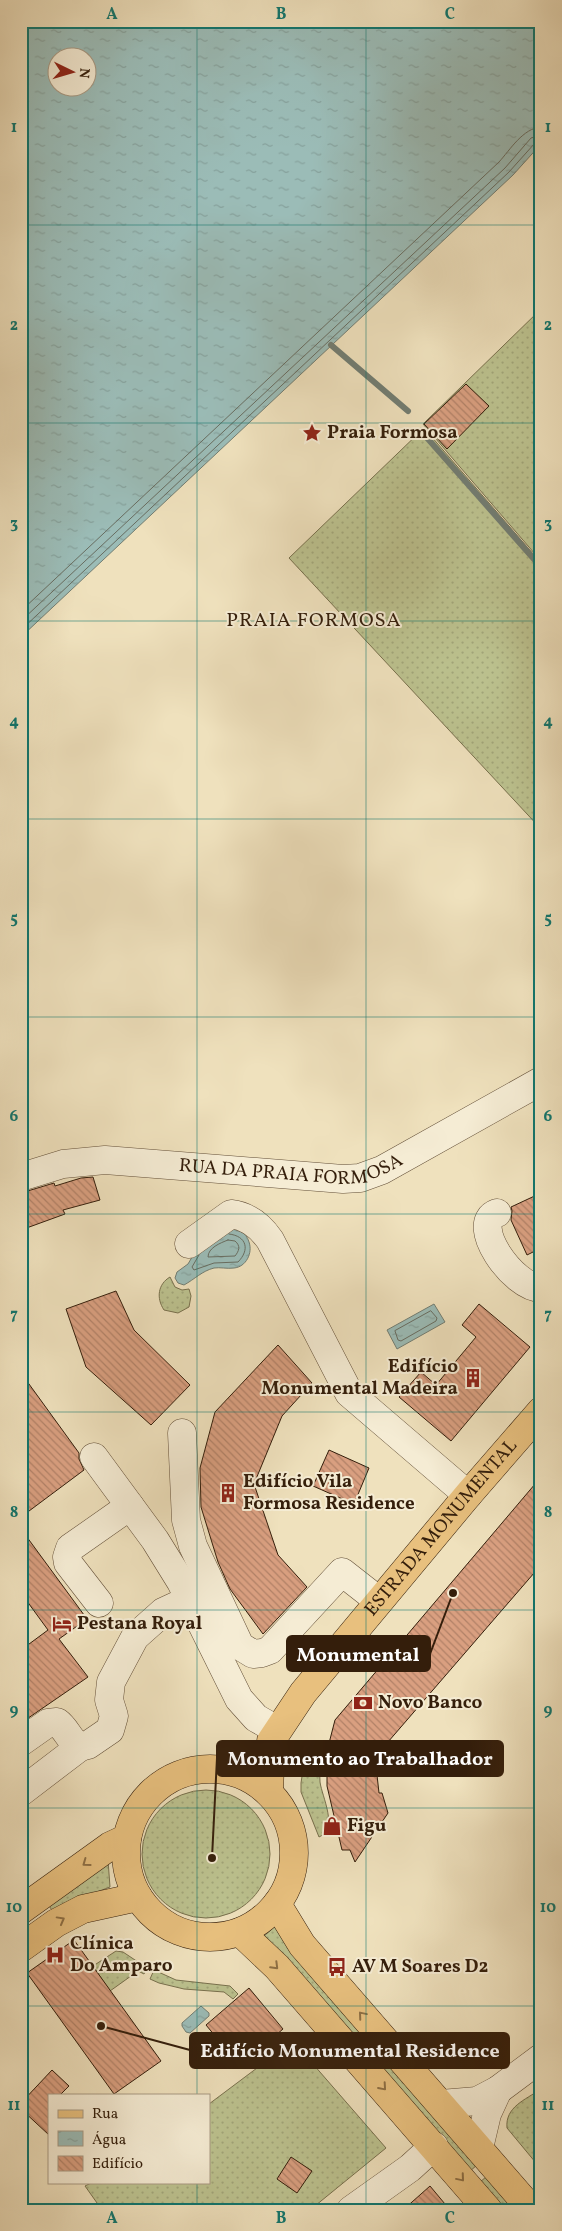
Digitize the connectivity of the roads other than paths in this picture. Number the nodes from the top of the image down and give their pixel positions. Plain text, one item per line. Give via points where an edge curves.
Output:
1 (541, 1081) edge
2 (21, 1177) edge
3 (497, 1213) dead end
4 (189, 1244) dead end
5 (541, 1288) edge
6 (541, 1411) edge
7 (182, 1433) dead end
8 (94, 1457) dead end
9 (468, 1495) junction
10 (130, 1506) junction
11 (191, 1599) junction
12 (379, 1601) junction
13 (99, 1603) dead end
14 (274, 1736) junction
15 (21, 1742) edge
16 (80, 1747) junction
17 (229, 1771) junction
18 (21, 1792) edge
19 (269, 1793) junction
20 (127, 1838) junction
21 (138, 1896) junction
22 (277, 1904) junction
23 (21, 1910) edge
24 (240, 1932) junction
25 (21, 1948) edge
26 (541, 2058) edge
27 (498, 2090) junction
28 (441, 2104) junction
29 (434, 2146) junction
30 (479, 2148) junction
31 (351, 2210) edge
32 (488, 2210) edge
33 (532, 2210) edge

1 - 2 street, RUA DA PRAIA FORMOSA via 382,1170 360,1178 309,1177 105,1160 63,1164
3 - 5 street via 488,1221 488,1232 497,1255 523,1283
4 - 9 street via 231,1214 242,1215 263,1230 349,1394
6 - 9 main road, ESTRADA MONUMENTAL
7 - 12 street via 186,1520 193,1546 234,1636 246,1651 262,1654 270,1650 342,1572
8 - 10 street
9 - 12 main road, ESTRADA MONUMENTAL
10 - 11 street
10 - 13 street via 70,1548 67,1557 68,1563
11 - 14 street via 239,1699
11 - 16 street via 163,1612 135,1637 111,1682 110,1700 114,1716 110,1730
12 - 14 main road, ESTRADA MONUMENTAL via 303,1693
14 - 17 main road, ESTRADA MONUMENTAL
14 - 19 main road
15 - 16 street via 48,1723 56,1722
16 - 18 street
17 - 19 main road via 251,1779
17 - 20 main road via 192,1771 164,1783 134,1816
19 - 22 main road via 284,1812 292,1835 294,1859 289,1882
20 - 21 main road via 126,1858
20 -> 23 main road via 110,1846
21 - 24 main road via 149,1911 179,1932 197,1937
25 -> 21 main road via 82,1908
22 - 24 main road via 265,1917
28 -> 22 main road via 302,1945
24 -> 29 main road via 277,1967
26 - 27 street
27 - 28 street via 477,2101
27 - 30 street via 487,2114
28 - 30 main road
29 - 31 street via 410,2168
29 -> 32 main road
30 - 33 main road

